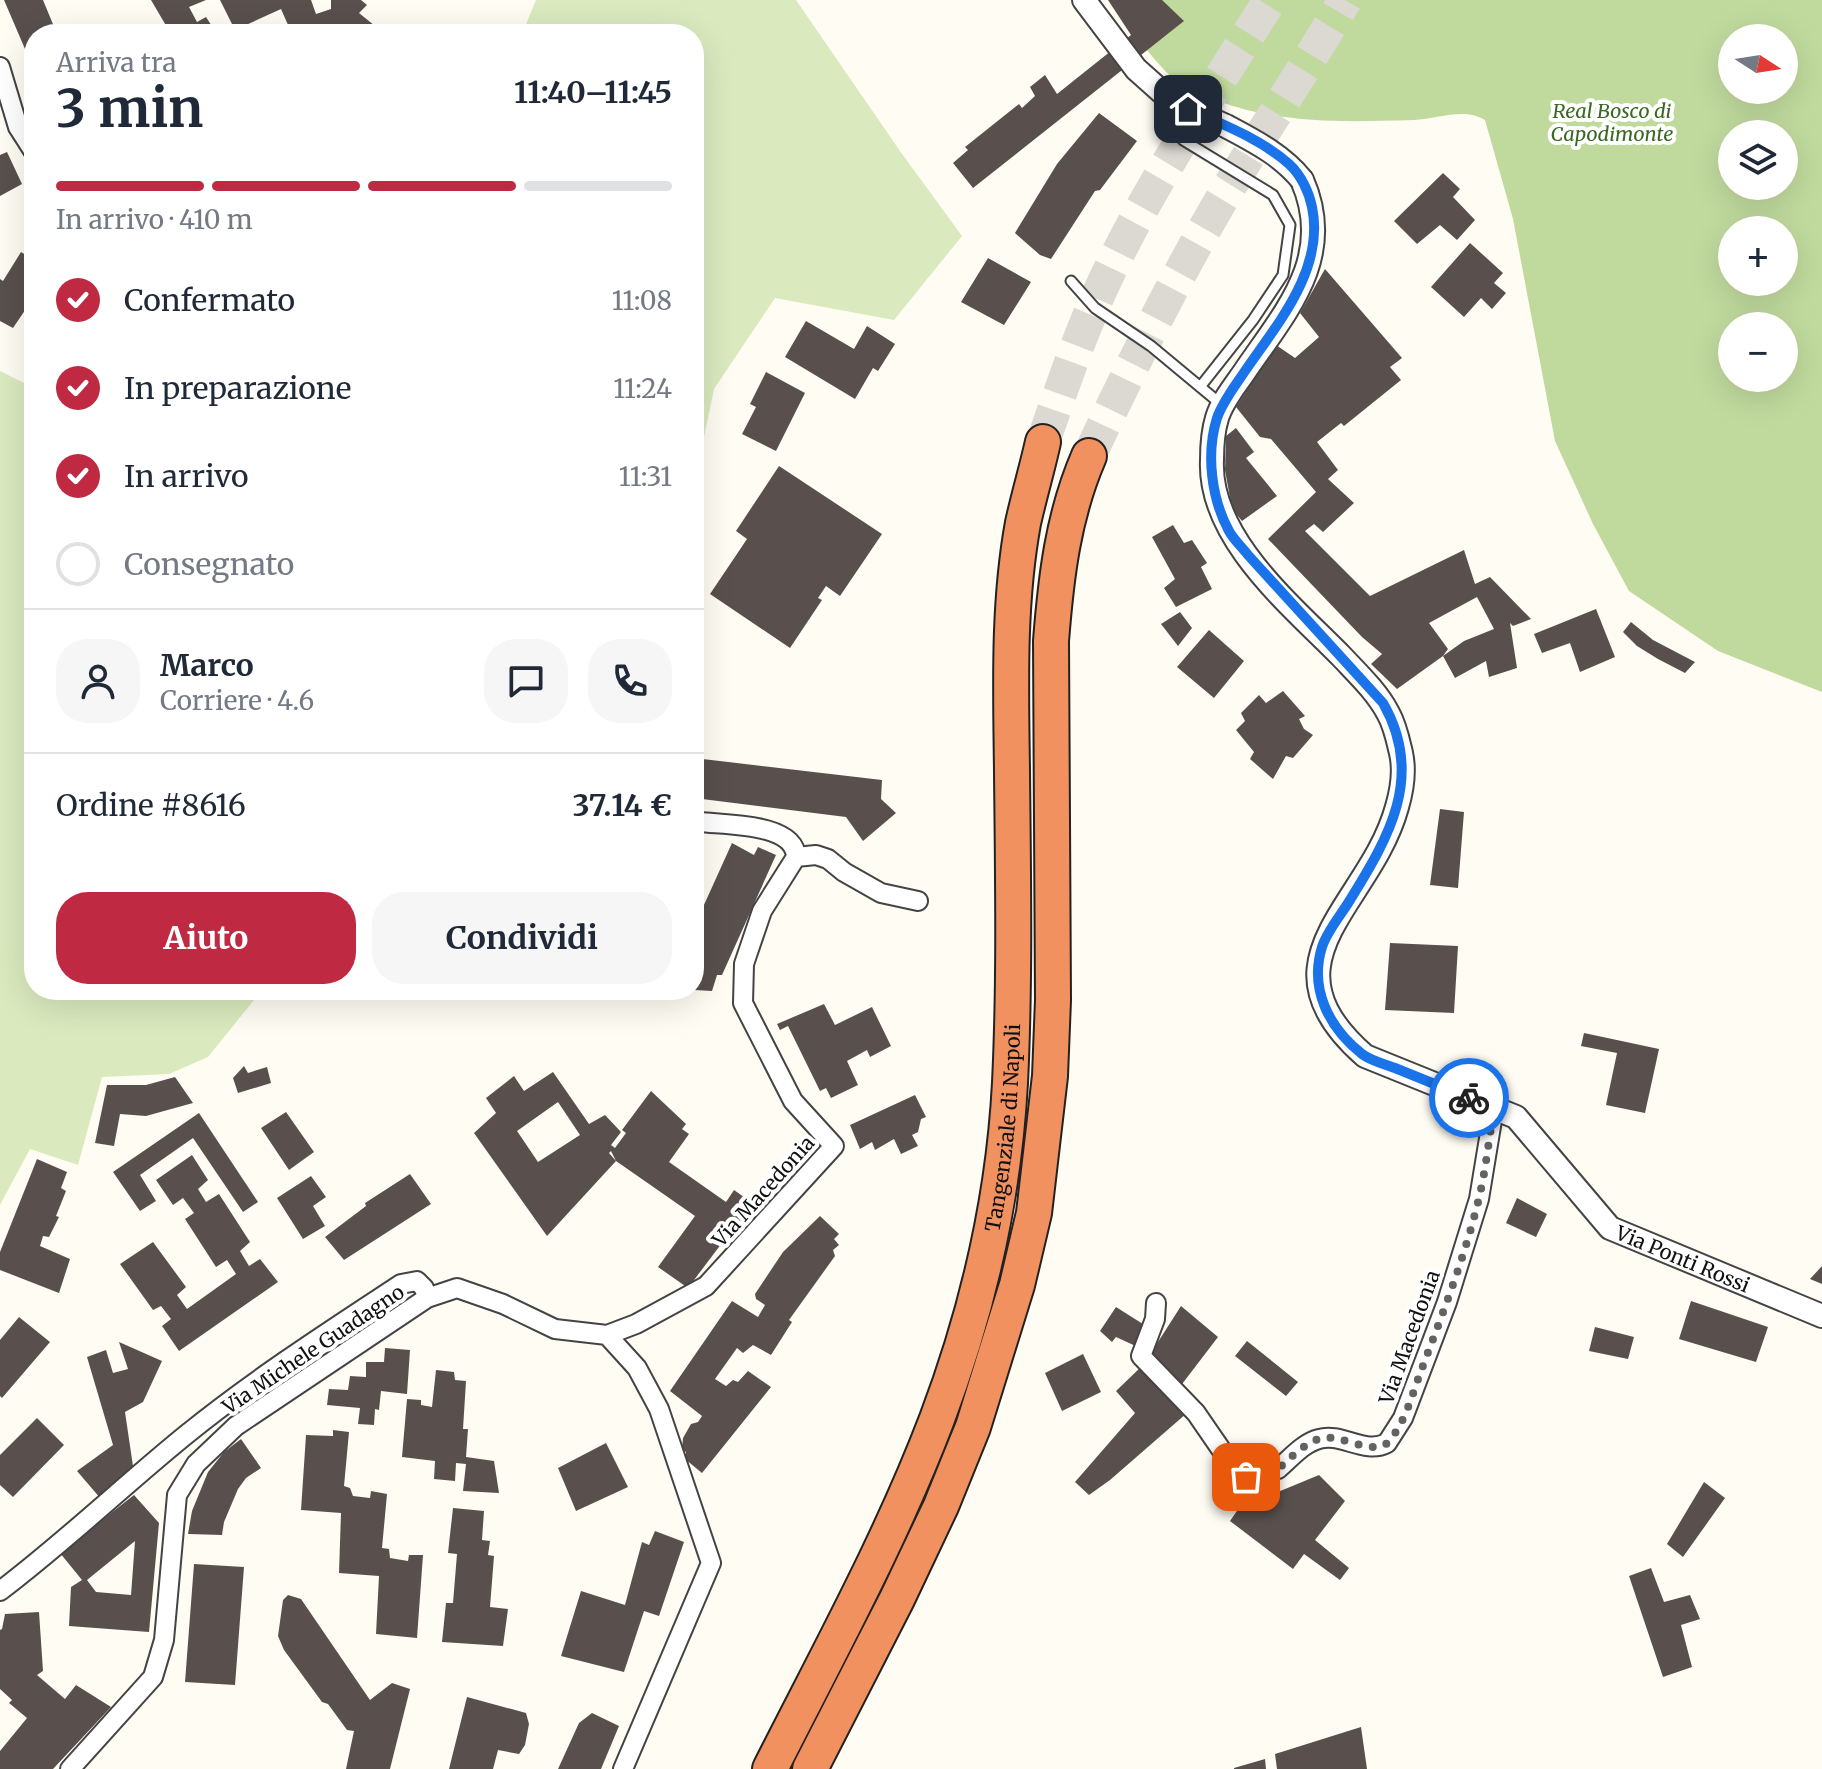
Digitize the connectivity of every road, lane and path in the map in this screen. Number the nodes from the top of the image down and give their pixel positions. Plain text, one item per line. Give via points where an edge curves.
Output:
1 (1084, 0) edge
2 (0, 67) edge
3 (24, 139) edge
4 (1183, 140) dead end
5 (1071, 281) dead end
6 (1200, 387) junction
7 (1223, 406) junction
8 (1043, 442) tunnel mouth
9 (1089, 456) tunnel mouth
10 (704, 822) edge
11 (796, 857) junction
12 (918, 901) dead end
13 (1494, 1108) junction
14 (427, 1298) junction
15 (1156, 1303) dead end
16 (1822, 1316) edge
17 (607, 1335) junction
18 (0, 1591) edge
19 (70, 1769) edge
20 (623, 1769) edge
21 (770, 1769) edge
22 (810, 1769) edge

1 - 7 street, Via Ponti Rossi, bridge via 1136,69 1173,102 1262,145 1290,165 1311,199 1315,219 1304,278
2 - 3 street
4 - 6 lane via 1273,195 1290,225 1283,275
5 - 6 lane via 1095,308
6 - 7 lane
7 - 13 street, Via Ponti Rossi via 1211,463 1229,531 1383,703 1402,757 1400,797 1384,842 1322,945 1319,992 1331,1020 1365,1056
8 - 21 highway, Tangenziale di Napoli via 1023,524 1013,615 1010,1083 980,1283 937,1420 906,1493
9 - 22 highway, Tangenziale di Napoli via 1066,520 1051,641 1052,1015 1034,1213 973,1427 941,1506
10 - 11 street via 788,838
11 - 12 street via 828,859 881,893
11 - 17 street, Via Macedonia via 762,911 744,964 743,1003 793,1101 834,1146 706,1286
13 - 15 street, Via Macedonia via 1479,1199 1447,1302 1403,1418 1387,1443 1371,1447 1319,1439 1278,1469 1271,1463 1240,1477 1196,1413 1141,1356
13 - 16 street, Via Ponti Rossi via 1516,1117 1610,1228
14 - 17 street, Via Macedonia via 457,1288 555,1329
14 - 18 street via 417,1281 401,1284 276,1367 185,1435
14 - 19 street, Via Michele Guadagno via 236,1426 196,1464 177,1495 164,1640 153,1677
17 - 20 street via 637,1368 659,1409 711,1563

